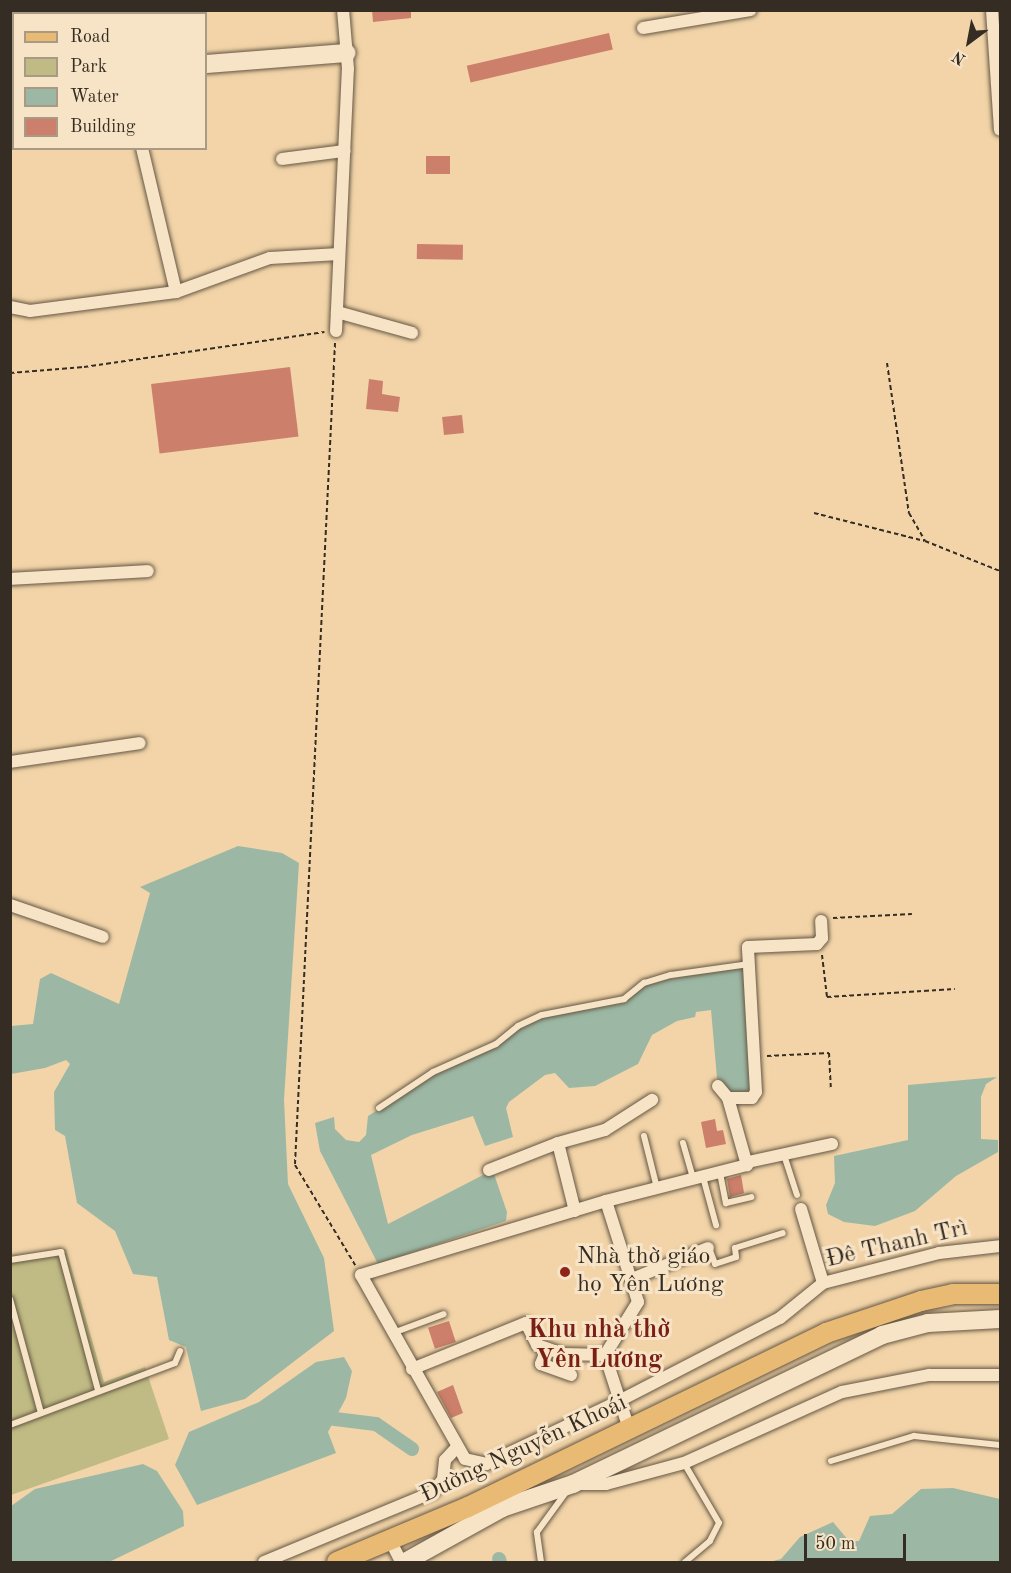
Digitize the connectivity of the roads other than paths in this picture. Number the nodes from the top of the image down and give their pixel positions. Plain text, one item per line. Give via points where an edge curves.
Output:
1 (344, 10) edge
2 (750, 10) edge
3 (992, 10) edge
4 (643, 28) dead end
5 (347, 53) junction
6 (207, 64) edge
7 (1000, 130) edge
8 (142, 150) edge
9 (344, 151) junction
10 (282, 159) dead end
11 (339, 254) junction
12 (176, 292) junction
13 (10, 307) edge
14 (337, 312) junction
15 (336, 331) road end
16 (412, 333) dead end
17 (148, 571) dead end
18 (10, 579) edge
19 (140, 743) dead end
20 (10, 762) edge
21 (10, 905) edge
22 (821, 921) road end
23 (104, 937) dead end
24 (749, 964) junction
25 (718, 1086) dead end
26 (728, 1098) junction
27 (652, 1100) dead end
28 (379, 1108) dead end
29 (644, 1136) dead end
30 (558, 1143) junction
31 (683, 1143) dead end
32 (832, 1144) dead end
33 (784, 1155) junction
34 (748, 1162) junction
35 (489, 1170) dead end
36 (719, 1172) junction
37 (698, 1178) junction
38 (657, 1188) junction
39 (797, 1196) dead end
40 (752, 1197) dead end
41 (606, 1201) junction
42 (801, 1209) dead end
43 (574, 1211) junction
44 (716, 1225) dead end
45 (783, 1233) dead end
46 (1000, 1246) edge
47 (708, 1248) joint
48 (10, 1260) edge
49 (632, 1279) junction
50 (823, 1283) junction
51 (1000, 1294) edge
52 (10, 1299) edge
53 (444, 1314) dead end
54 (1000, 1319) edge
55 (393, 1333) junction
56 (547, 1348) junction
57 (180, 1351) dead end
58 (605, 1355) junction
59 (412, 1369) junction
60 (571, 1375) dead end
61 (1000, 1375) edge
62 (98, 1390) junction
63 (619, 1401) junction
64 (41, 1413) junction
65 (10, 1425) edge
66 (629, 1429) junction
67 (1000, 1445) edge
68 (457, 1447) junction
69 (831, 1461) dead end
70 (684, 1463) junction
71 (573, 1484) junction
72 (468, 1507) junction
73 (502, 1508) junction
74 (390, 1540) junction
75 (264, 1563) edge
76 (337, 1563) edge
77 (403, 1563) edge
78 (541, 1563) edge
79 (685, 1563) edge

1 - 5 street
2 - 4 street
3 - 7 street
5 - 6 street
5 - 9 street
8 - 12 street
9 - 10 street
9 - 11 street
11 - 12 street via 270,258
11 - 14 street
12 - 13 street via 30,311
14 - 15 street
14 - 16 street
17 - 18 street
19 - 20 street
21 - 23 street
22 - 24 street via 820,940 748,947
24 - 26 street via 756,1092 752,1098
24 - 28 lane via 671,975 644,983 624,999 542,1015 518,1026 496,1044 433,1072
25 - 26 street
26 - 34 street
27 - 30 street via 605,1130
29 - 38 lane
30 - 35 street
30 - 43 street
31 - 37 lane
32 - 33 street
33 - 34 street
33 - 39 lane
34 - 36 street
36 - 37 street
36 - 40 lane via 726,1203
37 - 38 street
37 - 44 lane
38 - 41 street
41 - 43 street
41 - 49 street
42 - 50 street
43 - 55 street via 361,1275
45 - 47 lane via 735,1248 736,1257 715,1264
46 - 50 street, Đê Thanh Trì via 939,1253
47 - 49 street
48 - 62 lane via 61,1252
49 - 58 street via 639,1302
50 - 63 street, Đê Thanh Trì via 780,1318
51 - 66 main road, Đường Nguyễn Khoái via 953,1294 874,1314 826,1333
52 - 64 lane
53 - 55 lane
54 - 71 street via 928,1323 873,1338
55 - 59 street
56 - 58 street via 563,1354
56 - 59 street via 537,1346 526,1323
56 - 60 street via 541,1364
57 - 62 lane via 176,1363
58 - 63 street
59 - 68 street
61 - 70 street via 929,1376 842,1392
62 - 64 lane
63 - 66 street
63 - 68 street, Đê Thanh Trì via 486,1464 465,1459
64 - 65 lane
66 - 72 main road, Đường Nguyễn Khoái
67 - 69 lane via 914,1436
68 - 75 street via 445,1460 443,1479 433,1492
70 - 71 street via 606,1484
70 - 79 lane via 719,1523 710,1540
71 - 73 street
71 - 78 lane via 545,1516 537,1532
72 - 73 street
72 - 74 main road, Đường Nguyễn Khoái
73 - 77 street
74 - 76 main road, Đường Nguyễn Khoái
74 - 77 street

